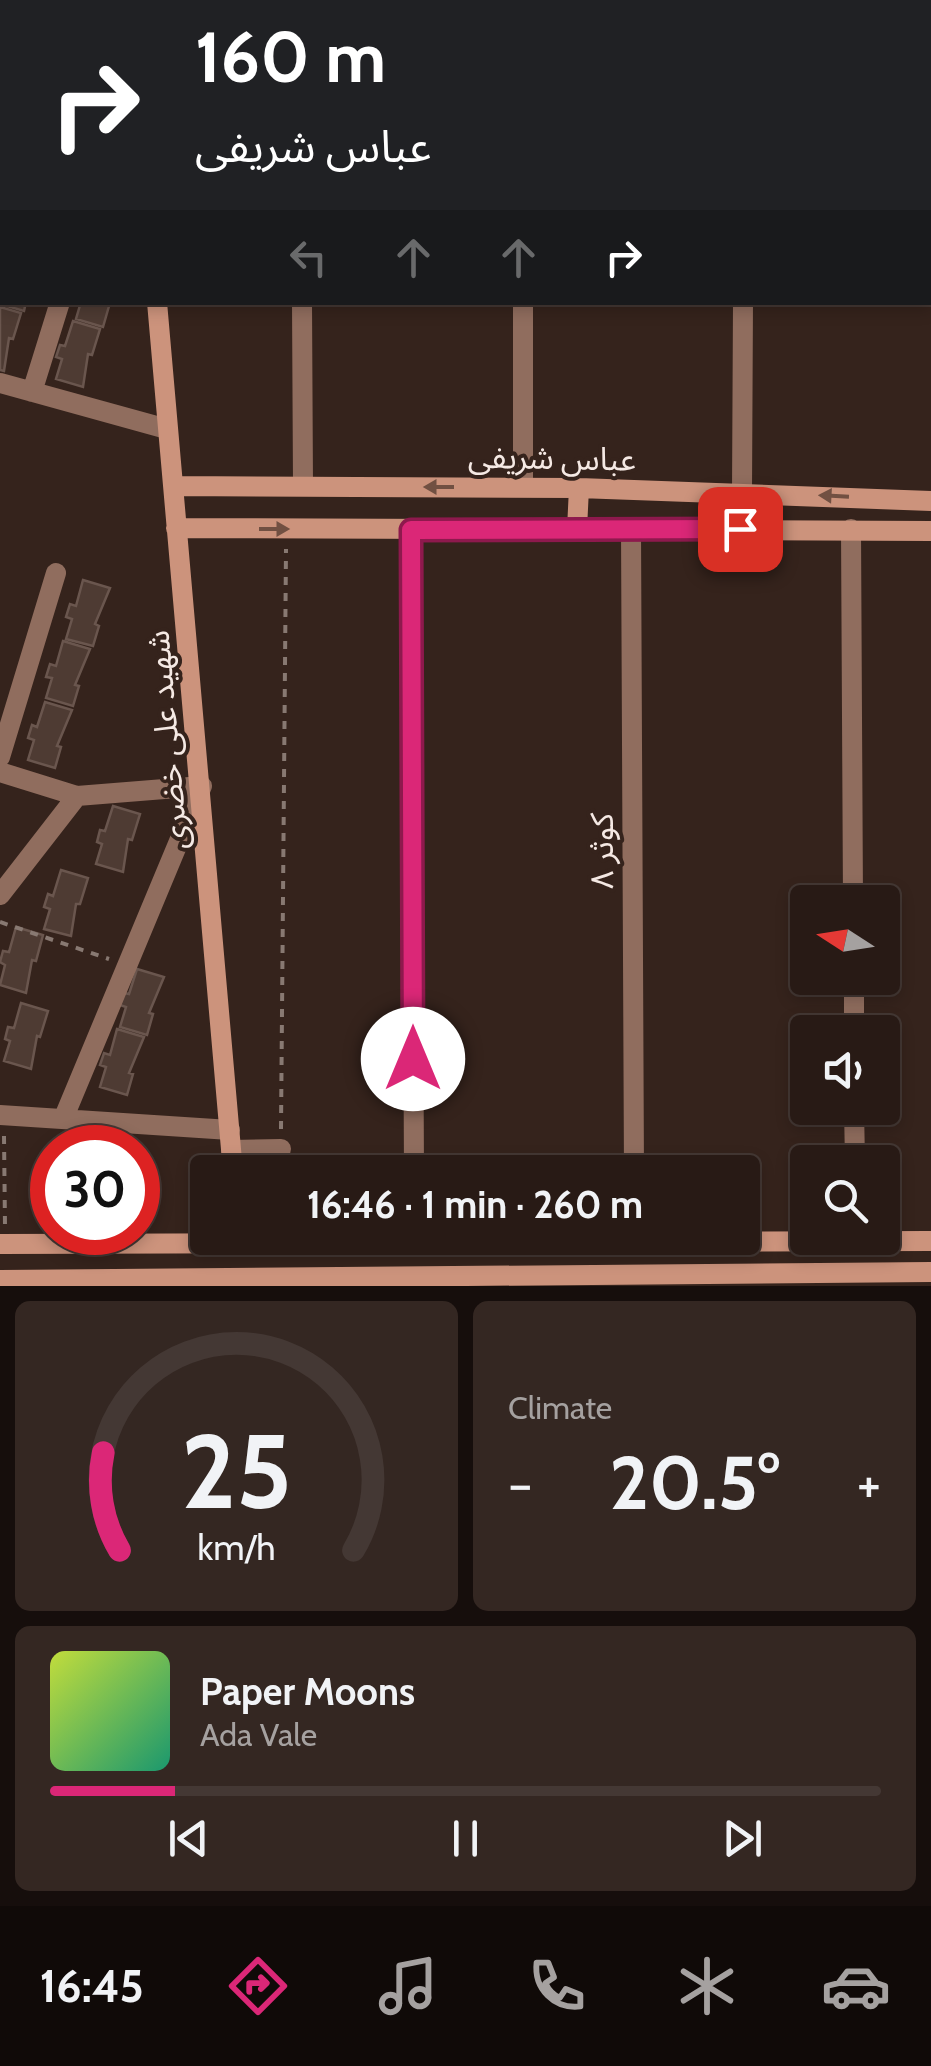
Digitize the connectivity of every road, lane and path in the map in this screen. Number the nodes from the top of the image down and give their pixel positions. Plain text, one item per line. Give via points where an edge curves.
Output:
1 (59, 305) edge
2 (157, 305) edge
3 (302, 305) edge
4 (523, 305) edge
5 (742, 305) edge
6 (0, 384) edge
7 (32, 392) junction
8 (167, 429) junction
9 (173, 486) junction
10 (303, 486) junction
11 (523, 487) junction
12 (578, 488) junction
13 (742, 491) junction
14 (931, 500) edge
15 (176, 528) junction
16 (850, 528) junction
17 (286, 529) junction
18 (577, 529) junction
19 (630, 529) junction
20 (411, 530) junction
21 (931, 531) edge
22 (56, 573) dead end
23 (0, 756) edge
24 (0, 772) edge
25 (202, 786) junction
26 (76, 796) junction
27 (853, 885) edge
28 (0, 896) edge
29 (0, 922) edge
30 (128, 965) junction
31 (2, 1116) edge
32 (64, 1117) junction
33 (231, 1140) junction
34 (281, 1149) joint
35 (232, 1155) edge
36 (414, 1155) edge
37 (634, 1155) edge
38 (760, 1238) edge
39 (790, 1238) edge
40 (190, 1240) edge
41 (900, 1240) edge
42 (931, 1241) edge
43 (3, 1244) edge
44 (931, 1272) edge
45 (0, 1280) edge
46 (520, 1280) edge
47 (741, 1280) edge
48 (253, 1281) edge
49 (409, 1281) edge

1 - 7 street
2 - 8 main road, شهید علی خضری
3 - 10 street
4 - 11 street
5 - 13 street
6 - 7 street
7 - 8 street
8 - 9 main road, شهید علی خضری
9 - 10 main road, عباس شریفی
9 - 15 main road, شهید علی خضری
11 -> 10 main road, عباس شریفی
11 - 12 main road, عباس شریفی
12 - 13 main road, عباس شریفی
12 - 18 main road
14 -> 13 main road, عباس شریفی
15 -> 17 main road
15 - 25 main road, شهید علی خضری
16 - 19 main road
16 - 21 main road
16 - 27 street
17 - 20 main road
17 - 34 path
18 - 19 main road
18 - 20 main road
19 - 37 street, کوثر ۸
20 - 36 street
22 - 23 street
24 - 26 street
25 - 26 street
25 - 30 street
25 - 33 main road, شهید علی خضری
26 - 28 street
29 - 30 path
30 - 32 street
31 - 32 street
31 - 43 path
32 - 33 street
33 - 34 street
33 - 35 main road, شهید علی خضری
38 - 39 main road
40 - 43 main road
41 - 42 main road
44 - 47 main road
45 - 48 main road
46 - 47 main road
46 - 49 main road
48 - 49 main road

